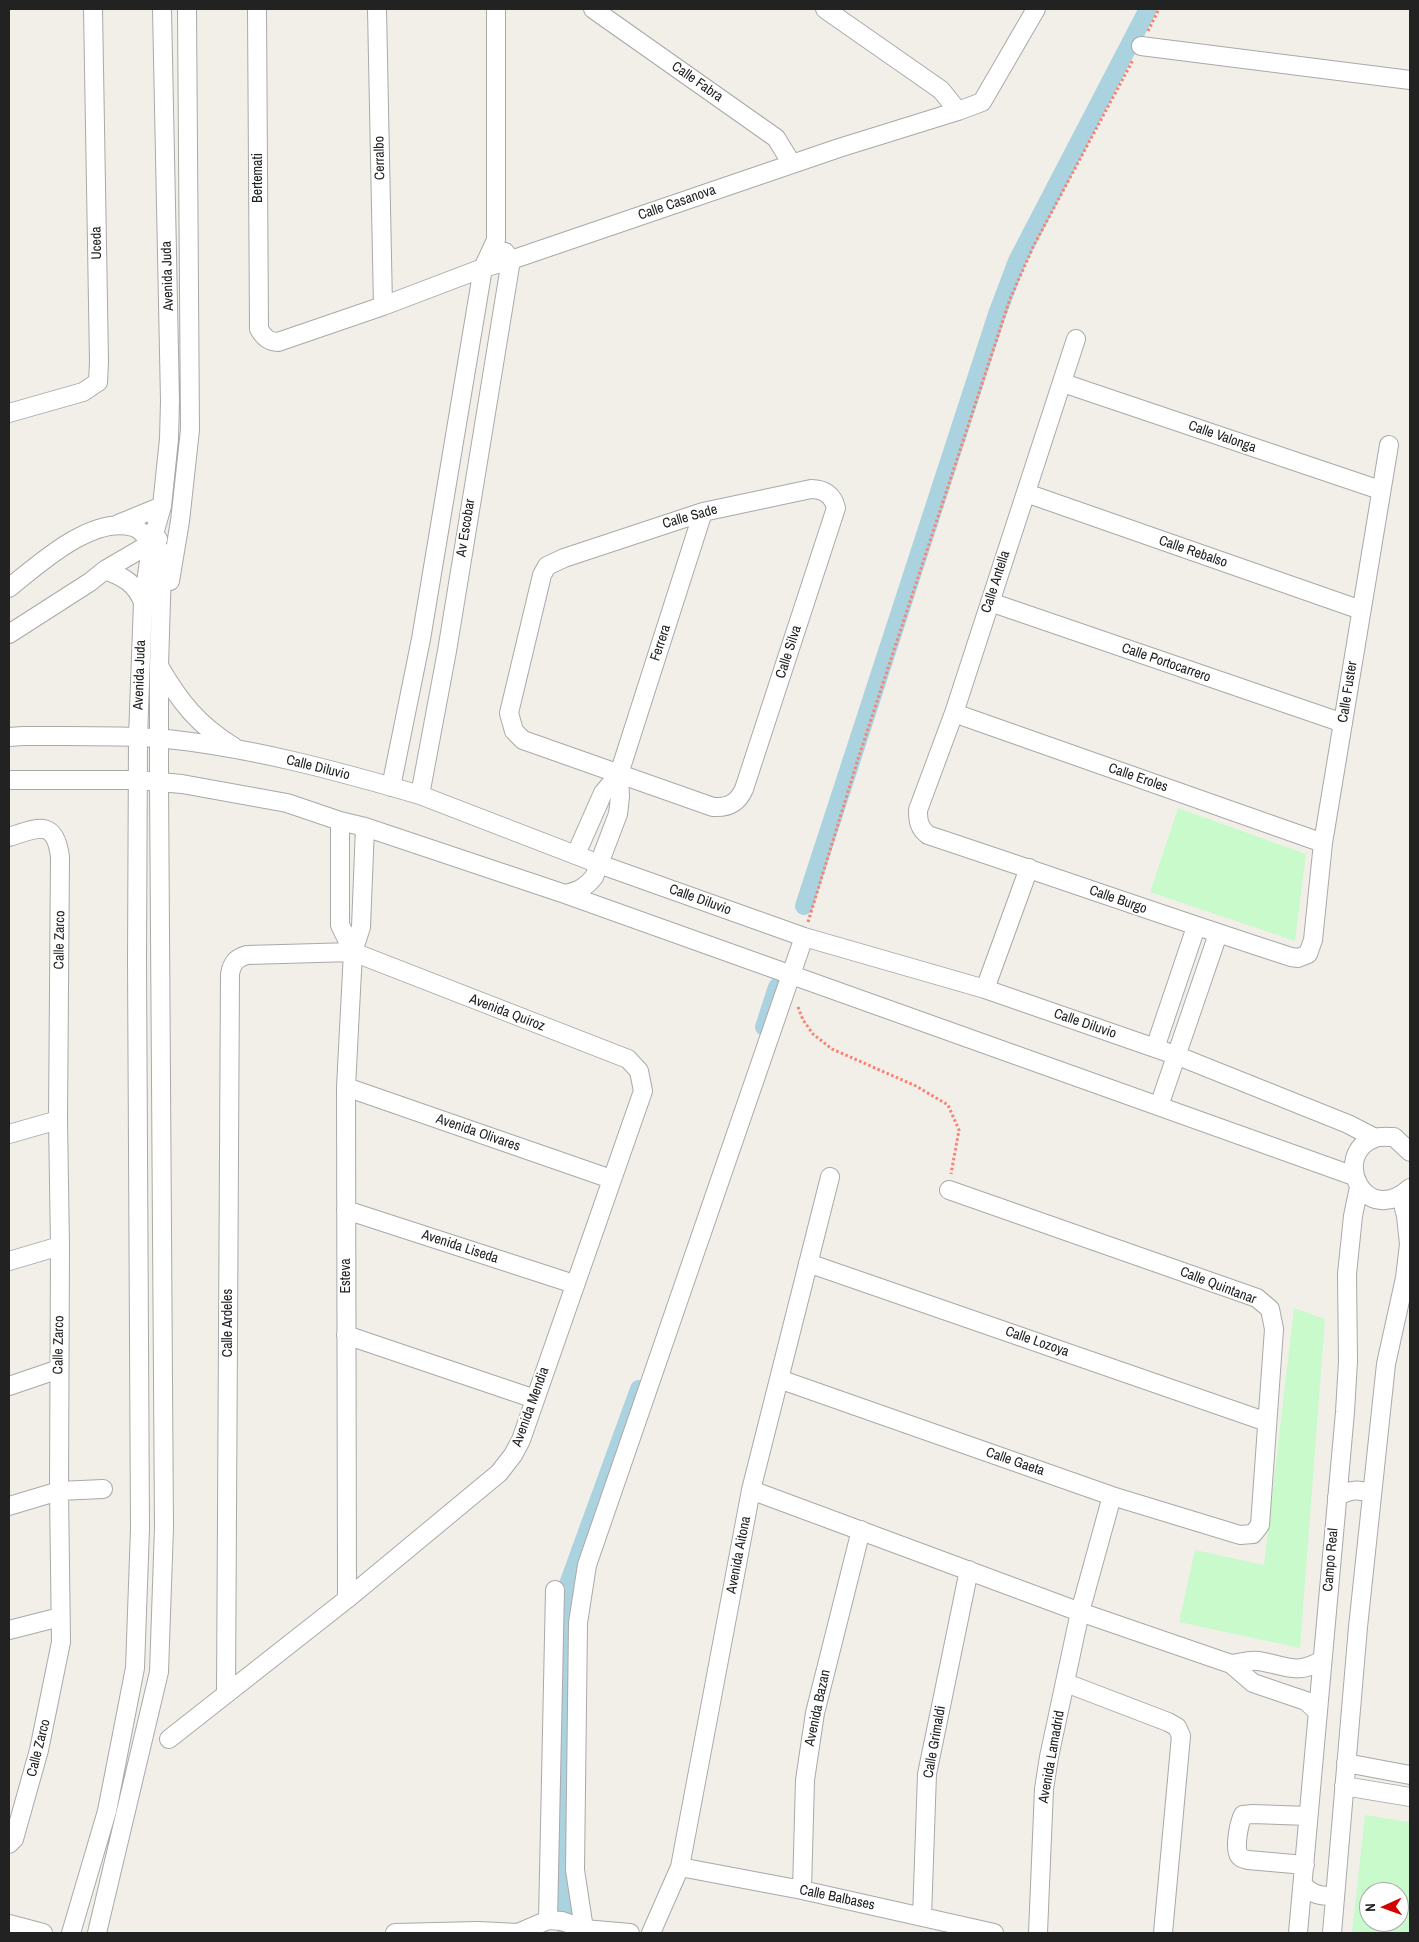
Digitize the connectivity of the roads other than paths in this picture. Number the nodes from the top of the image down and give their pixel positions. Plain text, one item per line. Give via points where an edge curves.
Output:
1 (93, 9) edge
2 (162, 9) edge
3 (187, 9) edge
4 (256, 9) edge
5 (377, 9) edge
6 (496, 9) edge
7 (593, 9) edge
8 (825, 9) edge
9 (1036, 9) edge
10 (1141, 46) road end
11 (1410, 80) edge
12 (958, 111) junction
13 (792, 164) junction
14 (496, 240) junction
15 (511, 260) junction
16 (483, 268) junction
17 (383, 306) junction
18 (1076, 339) dead end
19 (272, 342) joint
20 (1063, 383) junction
21 (9, 413) edge
22 (190, 430) junction
23 (1389, 445) dead end
24 (474, 481) junction
25 (448, 484) junction
26 (1380, 490) junction
27 (1026, 493) junction
28 (830, 495) joint
29 (162, 506) junction
30 (703, 512) junction
31 (118, 524) junction
32 (152, 541) junction
33 (105, 570) junction
34 (9, 588) edge
35 (143, 602) junction
36 (990, 602) junction
37 (1361, 610) junction
38 (9, 634) edge
39 (160, 648) junction
40 (159, 666) junction
41 (954, 712) junction
42 (1342, 723) junction
43 (9, 737) edge
44 (138, 737) junction
45 (159, 739) junction
46 (241, 751) junction
47 (619, 774) junction
48 (9, 780) edge
49 (138, 780) junction
50 (159, 782) junction
51 (391, 786) junction
52 (420, 795) junction
53 (340, 821) junction
54 (919, 824) joint
55 (365, 827) junction
56 (9, 837) edge
57 (1323, 843) junction
58 (576, 854) junction
59 (599, 864) junction
60 (1029, 868) junction
61 (565, 894) junction
62 (1196, 927) junction
63 (1218, 934) junction
64 (804, 937) junction
65 (1313, 940) joint
66 (353, 952) junction
67 (791, 975) junction
68 (985, 989) junction
69 (1155, 1048) junction
70 (1178, 1056) junction
71 (346, 1087) junction
72 (643, 1091) joint
73 (1159, 1106) junction
74 (58, 1120) junction
75 (9, 1134) edge
76 (1376, 1138) junction
77 (1410, 1151) edge
78 (830, 1177) dead end
79 (611, 1179) junction
80 (1356, 1181) junction
81 (949, 1190) road end
82 (1406, 1194) edge
83 (346, 1210) junction
84 (1409, 1243) edge
85 (60, 1246) junction
86 (9, 1261) edge
87 (808, 1263) junction
88 (574, 1284) junction
89 (346, 1335) junction
90 (59, 1369) junction
91 (779, 1379) junction
92 (9, 1386) edge
93 (535, 1399) junction
94 (1267, 1422) junction
95 (102, 1489) dead end
96 (752, 1490) junction
97 (59, 1491) junction
98 (1372, 1494) junction
99 (1112, 1496) junction
100 (1337, 1497) junction
101 (9, 1506) edge
102 (861, 1530) junction
103 (1253, 1534) joint
104 (969, 1570) junction
105 (555, 1590) dead end
106 (347, 1599) junction
107 (1080, 1612) junction
108 (60, 1616) junction
109 (9, 1630) edge
110 (1322, 1660) junction
111 (1231, 1664) junction
112 (1066, 1683) junction
113 (226, 1693) junction
114 (1318, 1712) junction
115 (169, 1739) dead end
116 (1346, 1763) junction
117 (1410, 1775) edge
118 (1344, 1786) junction
119 (1410, 1796) edge
120 (1308, 1816) junction
121 (10, 1843) edge
122 (1305, 1865) junction
123 (680, 1867) junction
124 (1303, 1885) junction
125 (802, 1890) junction
126 (1334, 1896) junction
127 (922, 1917) junction
128 (552, 1920) junction
129 (9, 1924) edge
130 (580, 1928) junction
131 (42, 1933) edge
132 (72, 1933) edge
133 (97, 1933) edge
134 (395, 1933) edge
135 (518, 1933) edge
136 (630, 1933) edge
137 (651, 1933) edge
138 (994, 1933) edge
139 (1038, 1933) edge
140 (1163, 1933) edge
141 (1298, 1933) edge
142 (1332, 1933) edge

1 - 21 street, Uceda via 98,382 83,392
2 - 29 street, Avenida Juda via 170,401
3 - 22 street, Avenida Juda
4 - 19 street, Bertemati via 259,329
5 - 17 street, Cerralbo
6 - 14 street
7 - 13 street, Calle Fabra via 776,138
8 - 12 street via 941,90
9 - 12 street, Calle Casanova via 982,102
10 - 11 street
12 - 13 street, Calle Casanova
13 - 15 street, Calle Casanova
14 - 15 street
14 - 16 street
15 - 16 street, Calle Casanova
15 - 24 street, Av Escobar
16 - 17 street, Calle Casanova
16 - 25 street
17 - 19 street, Calle Casanova via 285,341
18 - 20 street, Calle Antella
20 - 26 street, Calle Valonga
20 - 27 street, Calle Antella
22 - 32 street, Avenida Juda via 179,464 173,515 168,529
22 - 39 street, Avenida Juda
23 - 26 street, Calle Fuster
24 - 25 street
24 - 52 street, Av Escobar
25 - 51 street
26 - 37 street, Calle Fuster
27 - 36 street, Calle Antella
27 - 37 street, Calle Rebalso
28 - 30 street, Calle Sade via 820,489 811,489
28 - 47 street, Calle Silva via 836,508 741,796 723,808 713,807
29 - 31 street
29 - 32 street, Avenida Juda
30 - 47 street, Ferrera
30 - 47 street, Calle Sade via 552,563 542,575 509,713 514,731 523,740
31 - 32 street via 135,527
31 - 34 street via 71,540
32 - 33 street, Avenida Juda
32 - 35 street, Avenida Juda
32 - 39 street, Avenida Juda via 160,549 162,568
33 - 35 street via 128,581
33 - 38 street, Avenida Juda
35 - 44 street, Avenida Juda
36 - 41 street, Calle Antella
36 - 42 street, Calle Portocarrero
37 - 42 street, Calle Fuster
39 - 40 street, Avenida Juda
40 - 45 street, Avenida Juda
40 - 46 street via 193,716
41 - 54 street, Calle Antella via 918,810
41 - 57 street, Calle Eroles
42 - 57 street, Calle Fuster
43 - 44 street, Calle Diluvio
44 - 45 street, Calle Diluvio
44 - 49 street, Avenida Juda
45 - 46 street, Calle Diluvio
45 - 50 street, Avenida Juda
46 - 51 street, Calle Diluvio
47 - 58 street, Ferrera via 603,793
47 - 59 street, Ferrera via 618,814
48 - 49 street
49 - 50 street
49 - 132 street, Avenida Juda via 140,1529 135,1668 107,1811
50 - 53 street via 286,803
50 - 133 street, Avenida Juda via 164,1527 159,1672
51 - 52 street, Calle Diluvio
52 - 58 street, Calle Diluvio
53 - 55 street
53 - 66 street, Esteva via 340,925
54 - 60 street, Calle Burgo via 928,835
55 - 61 street
55 - 66 street, Esteva via 361,927
56 - 74 street, Calle Zarco via 38,829 48,830 57,841 60,869
57 - 65 street, Calle Fuster
58 - 59 street, Calle Diluvio
59 - 61 street, Ferrera via 588,885
59 - 64 street, Calle Diluvio
60 - 62 street, Calle Burgo
60 - 68 street
61 - 67 street
62 - 63 street, Calle Burgo
62 - 69 street
63 - 65 street, Calle Burgo via 1291,958 1308,954
63 - 70 street
64 - 67 street
64 - 68 street, Calle Diluvio
66 - 71 street, Esteva
66 - 72 street, Avenida Quiroz via 628,1060 638,1070
66 - 113 street, Calle Ardeles via 240,957 232,965 230,974
67 - 73 street
67 - 130 street via 588,1565 578,1623 575,1870
68 - 69 street, Calle Diluvio
69 - 70 street, Calle Diluvio
70 - 73 street
70 - 76 street, Calle Diluvio
71 - 79 street, Avenida Olivares
71 - 83 street, Esteva
72 - 79 street, Avenida Mendia
73 - 80 street
74 - 75 street
74 - 85 street, Calle Zarco
76 - 77 street, Calle Diluvio via 1394,1137
76 - 80 street, Campo Real via 1362,1146 1354,1160
78 - 87 street, Avenida Aitona
79 - 88 street, Avenida Mendia
80 - 82 street via 1371,1197 1378,1199
80 - 100 street, Campo Real via 1347,1274 1348,1361
81 - 94 street, Calle Quintanar via 1256,1298 1270,1309 1274,1329
82 - 84 street
83 - 88 street, Avenida Liseda
83 - 89 street, Esteva
84 - 98 street via 1405,1278 1386,1364
85 - 86 street
85 - 90 street, Calle Zarco
87 - 91 street, Avenida Aitona
87 - 94 street, Calle Lozoya
88 - 93 street, Avenida Mendia
89 - 93 street
89 - 106 street, Esteva
90 - 92 street
90 - 97 street, Calle Zarco
91 - 96 street, Avenida Aitona
91 - 99 street, Calle Gaeta
93 - 106 street, Avenida Mendia via 521,1440 499,1474
94 - 103 street, Calle Quintanar via 1260,1525
95 - 97 street
96 - 102 street
96 - 123 street, Avenida Aitona
97 - 101 street
97 - 108 street, Calle Zarco
98 - 100 street via 1346,1491
98 - 116 street
99 - 103 street, Calle Gaeta via 1240,1535
99 - 107 street, Avenida Lamadrid
100 - 110 street, Campo Real
102 - 104 street
102 - 125 street, Avenida Bazan via 815,1713 805,1780
104 - 107 street
104 - 127 street, Calle Grimaldi via 927,1774
105 - 128 street
106 - 113 street, Avenida Mendia
107 - 111 street
107 - 112 street, Avenida Lamadrid
108 - 109 street
108 - 121 street, Calle Zarco via 59,1656 39,1750 14,1839
110 - 111 street via 1310,1668 1297,1669 1256,1661
110 - 114 street, Campo Real
111 - 114 street via 1253,1683 1306,1701
112 - 139 street, Avenida Lamadrid via 1044,1790
112 - 140 street via 1177,1726 1181,1736
113 - 115 street, Avenida Mendia
114 - 120 street, Campo Real
116 - 117 street
116 - 118 street
118 - 119 street
118 - 126 street
120 - 122 street, Campo Real
120 - 122 street via 1243,1815 1239,1822 1237,1853 1248,1860
122 - 124 street, Campo Real
123 - 125 street, Calle Balbases
123 - 137 street, Avenida Aitona
124 - 126 street via 1312,1894
124 - 141 street, Campo Real
125 - 127 street, Calle Balbases
126 - 142 street
127 - 138 street, Calle Balbases
128 - 130 street
128 - 135 street
129 - 131 street
130 - 136 street
134 - 135 street

